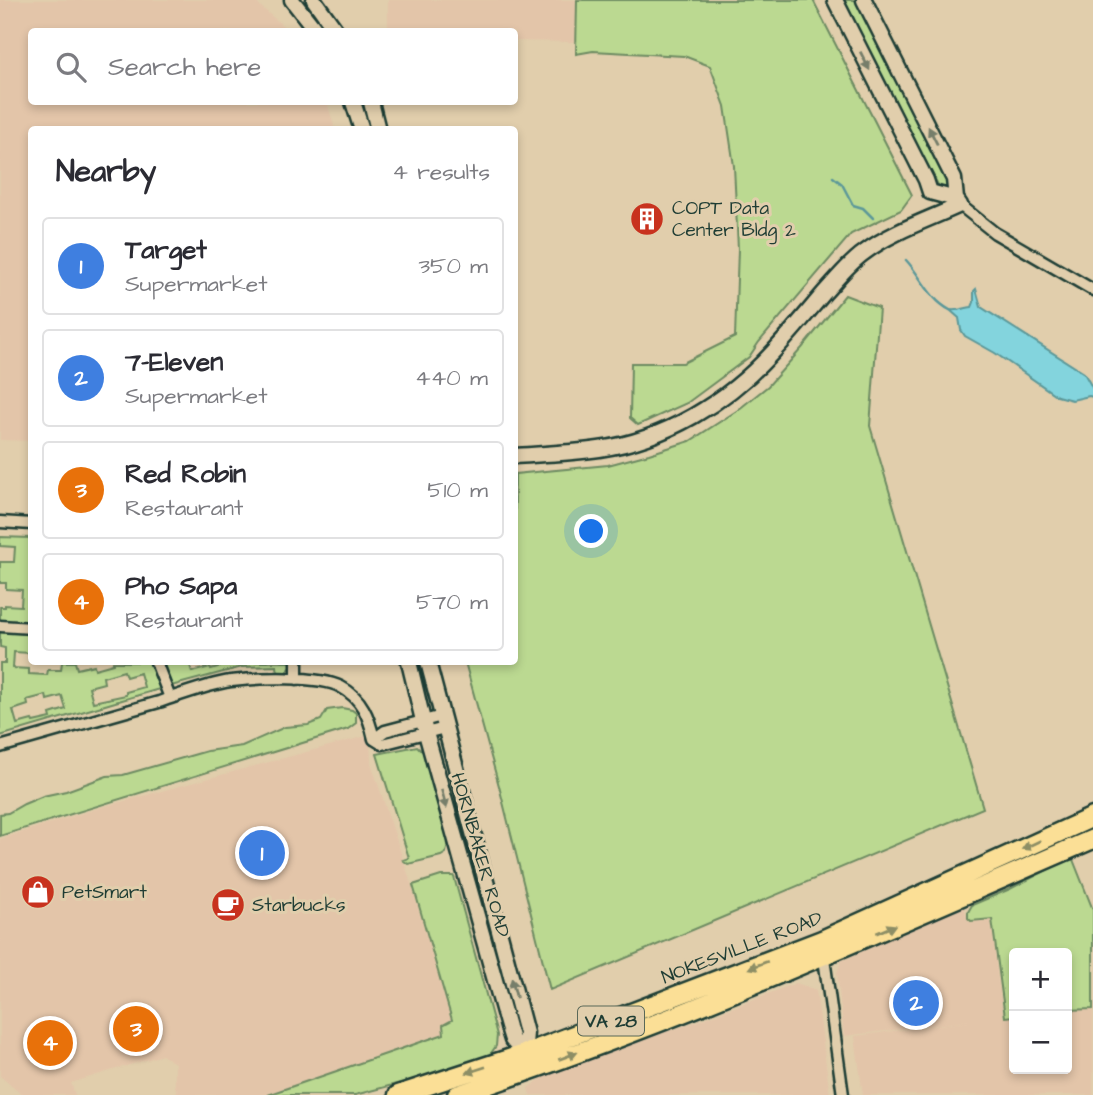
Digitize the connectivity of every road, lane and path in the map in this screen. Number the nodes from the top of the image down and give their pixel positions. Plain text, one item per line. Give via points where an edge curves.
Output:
1 (292, 0) edge
2 (314, 0) edge
3 (835, 0) edge
4 (864, 0) edge
5 (314, 28) edge
6 (334, 28) edge
7 (354, 105) edge
8 (372, 105) edge
9 (361, 126) edge
10 (377, 126) edge
11 (958, 202) junction
12 (1093, 290) edge
13 (518, 456) edge
14 (0, 523) edge
15 (28, 524) edge
16 (0, 626) edge
17 (28, 628) edge
18 (157, 665) edge
19 (297, 665) edge
20 (410, 665) edge
21 (429, 665) edge
22 (297, 679) junction
23 (170, 698) junction
24 (444, 722) junction
25 (424, 727) junction
26 (0, 747) edge
27 (1093, 817) edge
28 (1093, 839) edge
29 (823, 948) junction
30 (527, 1063) junction
31 (398, 1095) edge
32 (457, 1095) edge
33 (843, 1095) edge

1 - 5 street
2 - 6 street
3 -> 11 street via 930,192
11 -> 4 street via 954,179
7 - 9 street
8 - 10 street
11 - 12 street via 995,233
11 - 13 street via 866,251 762,363 721,398 678,425 601,449
14 - 15 street
16 - 17 street
18 - 23 street
19 - 22 street
20 - 25 street, HORNBAKER ROAD
21 - 24 street, HORNBAKER ROAD
22 - 23 street via 229,681
22 - 25 street via 321,680 347,690 365,709 374,739 386,731
23 - 26 street
24 - 25 street
30 -> 24 street, HORNBAKER ROAD via 526,1033
25 -> 30 street, HORNBAKER ROAD via 512,1040
27 -> 29 highway, NOKESVILLE ROAD / VA 28
29 -> 28 highway, NOKESVILLE ROAD / VA 28
29 - 30 highway, NOKESVILLE ROAD / VA 28
29 - 33 street
30 -> 31 highway, NOKESVILLE ROAD / VA 28
30 - 32 highway, NOKESVILLE ROAD / VA 28

